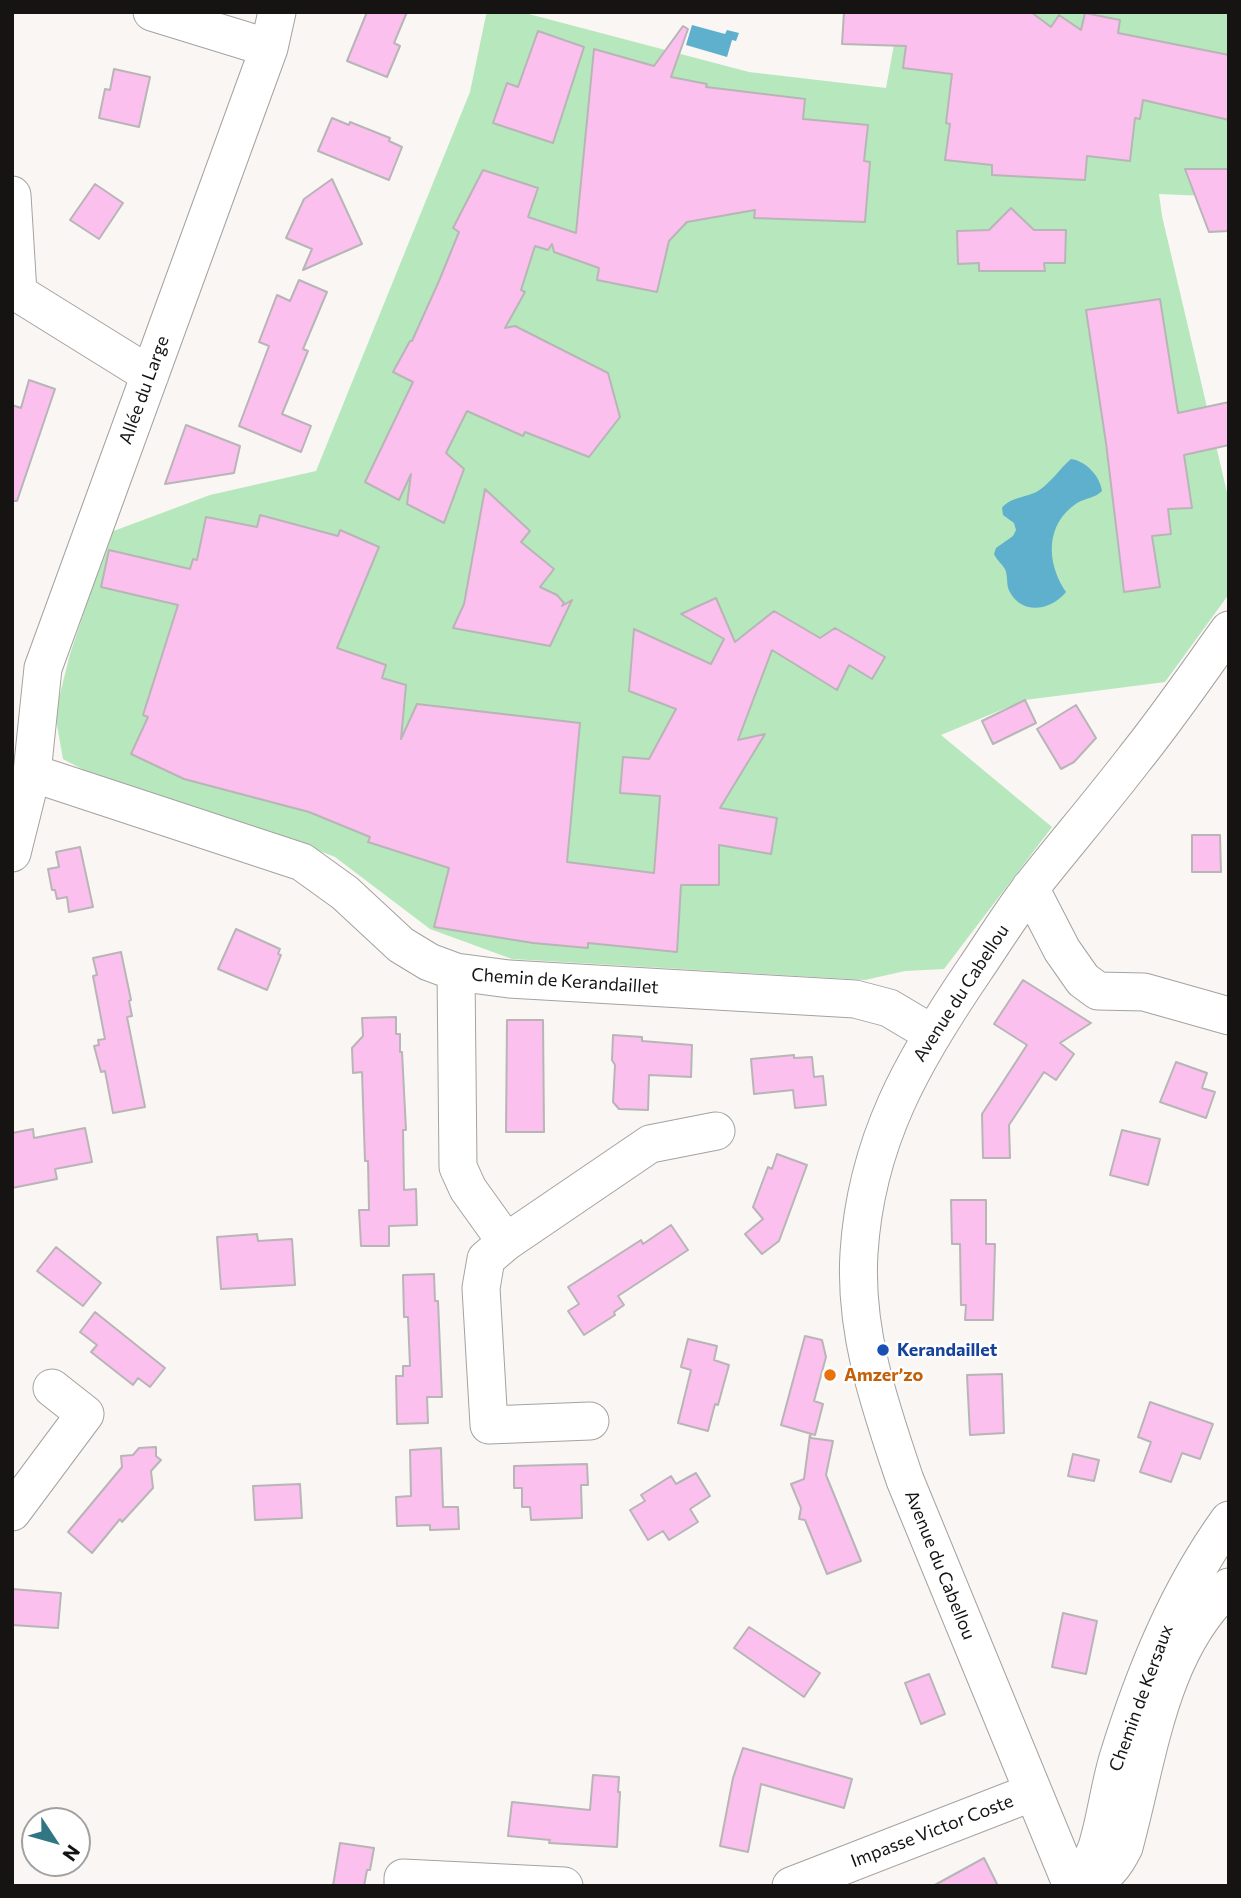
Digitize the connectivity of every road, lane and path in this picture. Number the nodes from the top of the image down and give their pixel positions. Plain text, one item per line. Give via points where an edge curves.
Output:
1 (152, 12) edge
2 (277, 12) edge
3 (270, 48) junction
4 (12, 195) edge
5 (15, 294) edge
6 (150, 375) junction
7 (1229, 630) edge
8 (32, 773) junction
9 (12, 853) edge
10 (1030, 888) junction
11 (456, 972) junction
12 (1229, 1016) edge
13 (931, 1033) junction
14 (716, 1131) dead end
15 (506, 1242) junction
16 (52, 1388) dead end
17 (590, 1421) dead end
18 (12, 1512) edge
19 (1229, 1520) edge
20 (1229, 1587) edge
21 (1033, 1792) junction
22 (519, 1885) edge
23 (403, 1886) edge
24 (564, 1886) edge
25 (791, 1886) edge
26 (1072, 1886) edge
27 (1078, 1886) edge
28 (1087, 1886) edge

1 - 3 street
2 - 3 street, Allée du Large
3 - 6 street, Allée du Large
4 - 5 street
5 - 6 street
6 - 8 street, Allée du Large via 43,668
7 - 10 street, Avenue du Cabellou via 1137,757
8 - 9 street, Allée du Large
8 - 11 street, Chemin de Kerandaillet via 302,862 345,893 401,945
10 - 12 street via 1062,950 1083,980 1098,991 1144,992
10 - 13 street, Avenue du Cabellou
11 - 13 street, Chemin de Kerandaillet via 855,999 889,1008
11 - 15 street via 458,1167
13 - 21 street, Avenue du Cabellou via 886,1124 863,1202 858,1256 861,1320 868,1365 905,1480
14 - 15 street via 650,1143
15 - 17 street via 486,1259 481,1288 489,1425
16 - 18 street via 85,1414
19 - 27 street, Chemin de Kersaux via 1163,1633 1125,1735 1096,1850
20 - 28 street via 1186,1641 1161,1699 1124,1846 1103,1877
21 - 25 street, Impasse Victor Coste
21 - 26 street, Avenue du Cabellou
22 - 23 street via 403,1878
22 - 24 street

